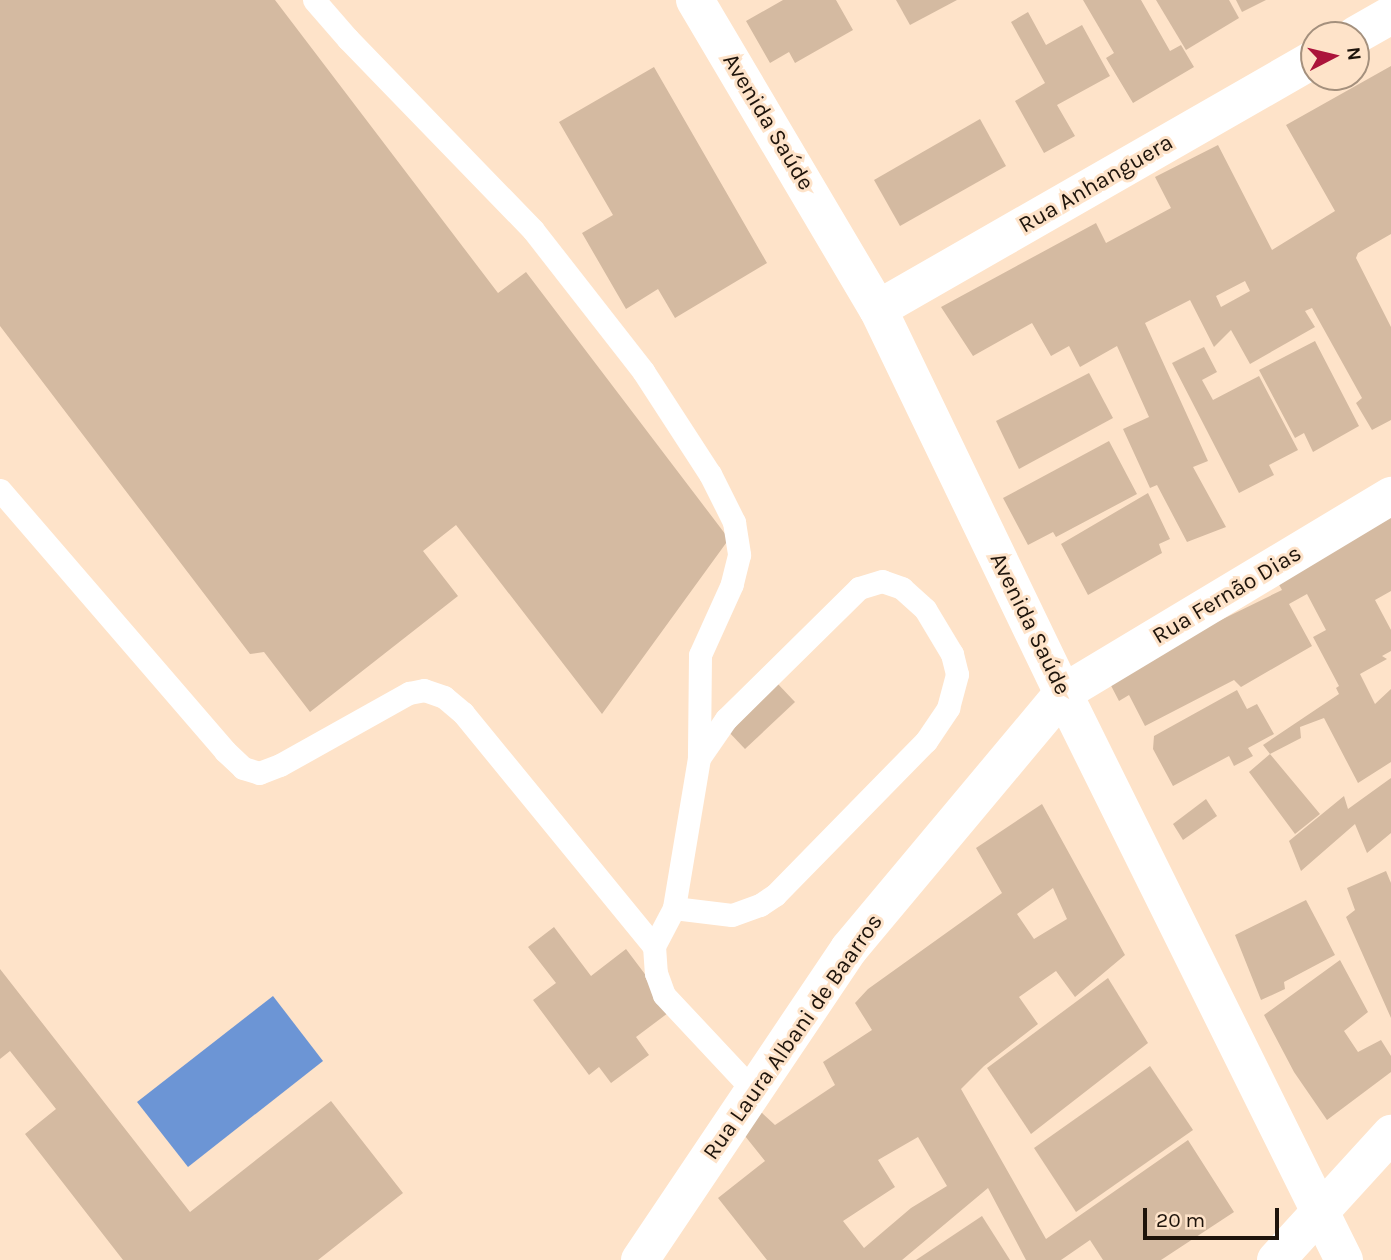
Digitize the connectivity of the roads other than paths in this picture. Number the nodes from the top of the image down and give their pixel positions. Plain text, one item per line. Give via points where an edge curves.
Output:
1 (314, 0) edge
2 (695, 0) edge
3 (1391, 15) edge
4 (1370, 27) edge
5 (1300, 67) edge
6 (878, 309) junction
7 (0, 491) edge
8 (1391, 496) edge
9 (1063, 694) junction
10 (699, 758) junction
11 (674, 908) junction
12 (654, 946) junction
13 (753, 1090) junction
14 (1391, 1134) edge
15 (1321, 1214) junction
16 (639, 1260) edge
17 (1276, 1260) edge
18 (1344, 1260) edge

1 - 10 lane via 533,230 643,371 710,474 734,522 739,555 732,584 700,655
2 - 6 street, Avenida Saúde
3 - 4 street
5 - 6 street, Rua Anhanguera
6 - 9 street, Avenida Saúde
7 - 12 lane via 243,768 259,773 280,765 409,693 424,690 444,697 463,713
8 - 9 street, Rua Fernão Dias
9 - 13 street, Rua Laura Albani de Baarros via 849,949
9 - 15 street, Avenida Saúde
10 - 11 lane
10 - 11 lane via 726,719 859,588 882,581 902,588 925,609 952,654 957,674 948,708 926,741 775,895 732,915
11 - 12 lane
12 - 13 lane via 664,995
13 - 16 street, Rua Laura Albani de Baarros
14 - 15 street
15 - 17 street
15 - 18 street, Avenida Saúde

